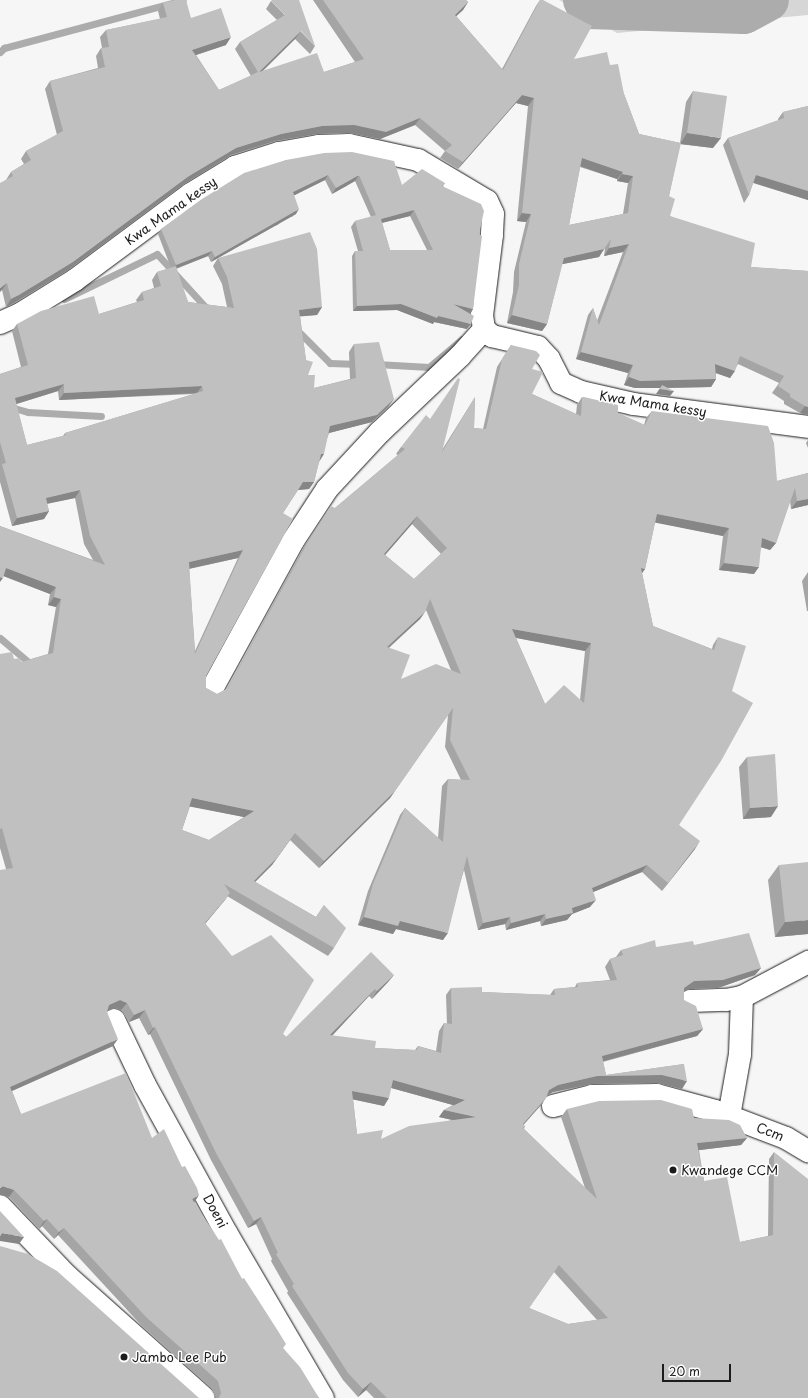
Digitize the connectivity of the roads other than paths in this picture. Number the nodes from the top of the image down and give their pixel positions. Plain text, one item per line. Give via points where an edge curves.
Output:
1 (0, 323) edge
2 (484, 329) junction
3 (808, 427) edge
4 (212, 689) edge
5 (808, 962) edge
6 (742, 997) junction
7 (690, 1001) edge
8 (114, 1020) dead end
9 (553, 1106) dead end
10 (730, 1116) junction
11 (808, 1151) edge
12 (0, 1206) edge
13 (204, 1398) edge
14 (323, 1398) edge

1 - 2 street, Kwa Mama kessy via 20,314 75,280 191,194 235,167 279,153 319,146 349,145 418,160 487,201 491,207 492,221 482,315
2 - 3 street, Kwa Mama kessy via 492,336 538,347 549,359 561,383 581,392 634,404
2 - 4 street via 460,356 380,432 323,494 293,540
5 - 6 street
6 - 7 street
6 - 10 street via 740,1054
8 - 14 street, Doeni via 146,1085 231,1241
9 - 10 street, Ccm via 592,1096 657,1095
10 - 11 street, Ccm via 786,1138
12 - 13 street via 67,1276

